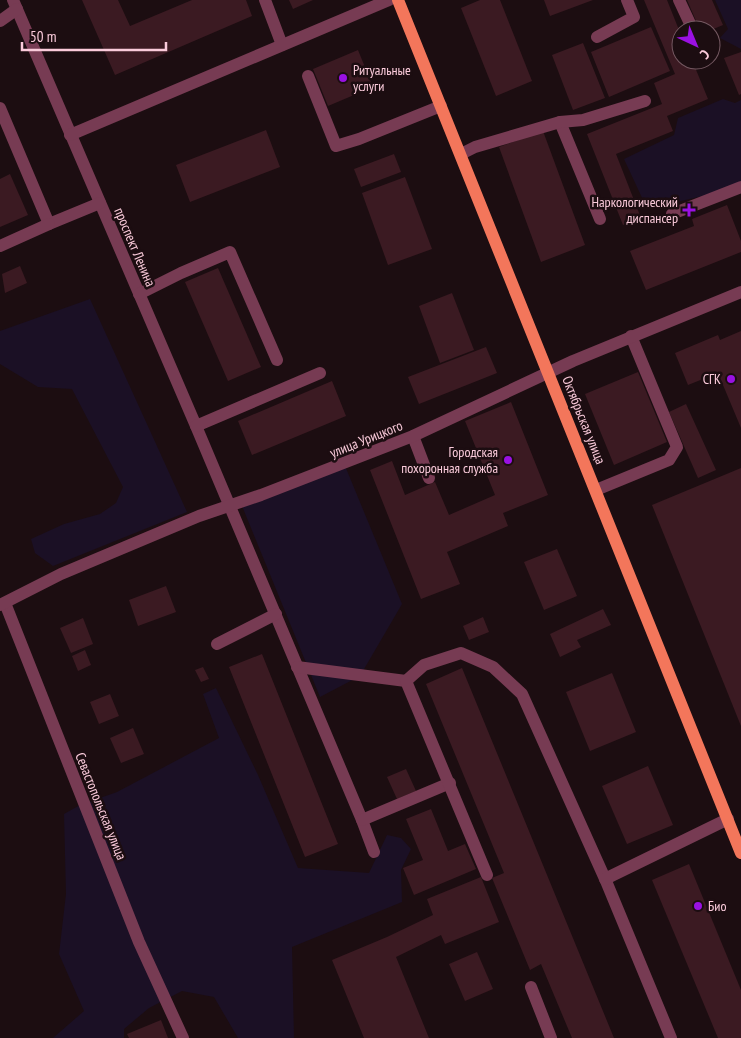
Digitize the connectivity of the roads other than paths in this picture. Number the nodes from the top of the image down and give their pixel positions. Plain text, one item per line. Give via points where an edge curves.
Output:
1 (265, 0) edge
2 (388, 0) edge
3 (398, 0) edge
4 (627, 0) edge
5 (679, 0) edge
6 (15, 5) edge
7 (688, 20) edge
8 (0, 21) edge
9 (597, 37) dead end
10 (282, 45) junction
11 (308, 76) dead end
12 (645, 101) dead end
13 (441, 106) junction
14 (0, 108) edge
15 (560, 122) junction
16 (70, 135) junction
17 (461, 154) junction
18 (741, 187) edge
19 (100, 203) junction
20 (672, 214) dead end
21 (600, 218) dead end
22 (49, 224) junction
23 (0, 246) edge
24 (741, 292) edge
25 (139, 294) junction
26 (632, 336) junction
27 (277, 360) dead end
28 (320, 373) dead end
29 (549, 373) junction
30 (196, 426) junction
31 (413, 436) junction
32 (429, 478) dead end
33 (596, 490) junction
34 (230, 505) junction
35 (3, 604) edge
36 (276, 614) junction
37 (217, 644) dead end
38 (297, 667) junction
39 (406, 681) junction
40 (450, 783) junction
41 (728, 819) junction
42 (362, 820) junction
43 (374, 852) dead end
44 (741, 853) edge
45 (487, 876) dead end
46 (605, 879) junction
47 (531, 987) dead end
48 (183, 1038) edge
49 (551, 1038) edge
50 (671, 1038) edge

1 - 10 street
2 - 10 street
3 - 13 main road, Октябрьская улица
4 - 9 street via 634,17
5 - 7 street
6 - 8 street
6 - 16 street, проспект Ленина
10 - 16 street
11 - 13 street via 336,146
12 - 15 street via 583,120
13 - 17 main road, Октябрьская улица
14 - 22 street
15 - 17 street
15 - 21 street
16 - 19 street, проспект Ленина
17 - 29 main road, Октябрьская улица
18 - 20 street
19 - 22 street
19 - 25 street, проспект Ленина
22 - 23 street
24 - 26 street, улица Урицкого
25 - 27 street via 230,252
25 - 30 street, проспект Ленина
26 - 29 street, улица Урицкого
26 - 33 street via 677,448 669,460
28 - 30 street
29 - 31 street, улица Урицкого
29 - 33 main road, Октябрьская улица
30 - 34 street, проспект Ленина
31 - 32 street
31 - 34 street, улица Урицкого
33 - 41 main road, Октябрьская улица
34 - 35 street, улица Урицкого via 61,574
34 - 36 street, проспект Ленина
35 - 48 street, Севастопольская улица via 139,942
36 - 37 street
36 - 38 street, проспект Ленина
38 - 39 street
38 - 42 street, проспект Ленина
39 - 40 street
39 - 46 street via 424,666 461,653 492,666 522,694
40 - 42 street
40 - 45 street
41 - 44 main road, Октябрьская улица
41 - 46 street
42 - 43 street, проспект Ленина
46 - 50 street
47 - 49 street

